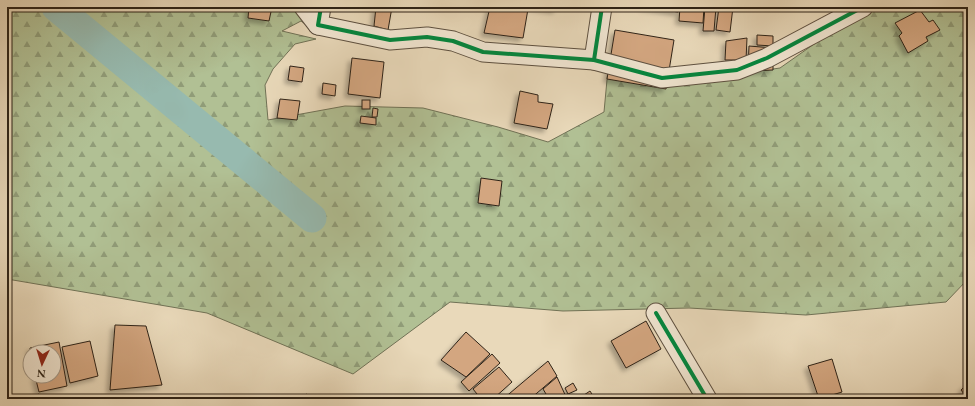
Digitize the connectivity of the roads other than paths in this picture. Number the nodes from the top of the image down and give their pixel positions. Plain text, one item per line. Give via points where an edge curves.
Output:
1 (304, 7) edge
2 (602, 7) edge
3 (863, 7) edge
4 (320, 16) edge
5 (594, 60) junction
6 (656, 313) dead end
7 (707, 399) edge

1 - 4 street
2 - 5 street
3 - 5 street via 768,58 737,70 662,78
4 - 5 street via 390,40 427,37 453,41 483,52
6 - 7 street

